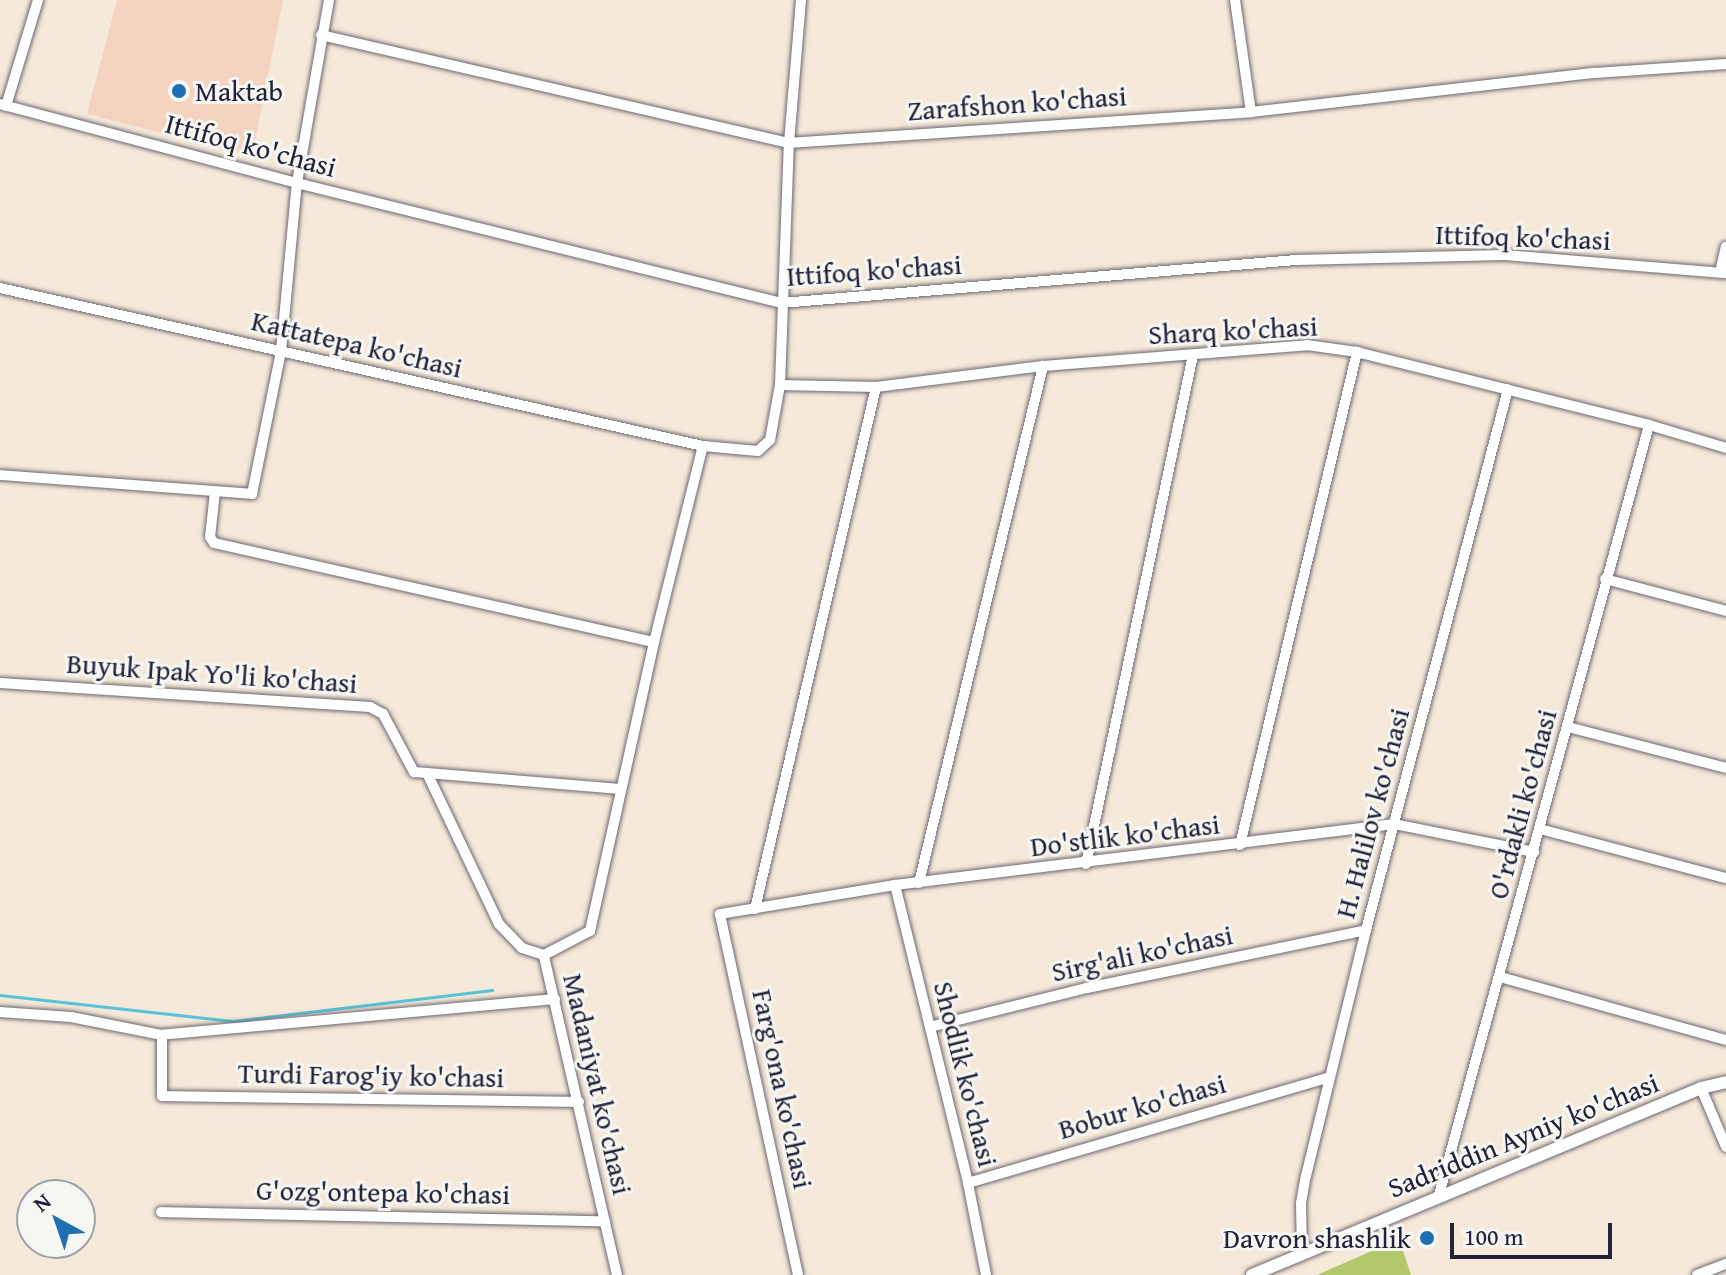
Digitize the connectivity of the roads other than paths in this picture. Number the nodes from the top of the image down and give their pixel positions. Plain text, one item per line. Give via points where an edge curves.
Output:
1 (38, 0) edge
2 (329, 0) edge
3 (801, 0) edge
4 (1235, 0) edge
5 (321, 35) junction
6 (1726, 64) edge
7 (3, 105) edge
8 (1251, 112) junction
9 (789, 143) junction
10 (297, 183) junction
11 (1726, 247) edge
12 (1723, 273) edge
13 (0, 288) edge
14 (781, 303) junction
15 (281, 351) junction
16 (1357, 352) junction
17 (1193, 355) junction
18 (1043, 366) junction
19 (780, 385) junction
20 (876, 387) junction
21 (1508, 389) junction
22 (1649, 425) junction
23 (703, 446) junction
24 (1726, 448) edge
25 (0, 475) edge
26 (215, 492) junction
27 (1605, 579) junction
28 (1726, 611) edge
29 (654, 642) junction
30 (0, 683) edge
31 (1568, 727) junction
32 (1726, 768) edge
33 (427, 773) junction
34 (621, 789) junction
35 (1394, 824) junction
36 (1540, 829) junction
37 (1240, 845) junction
38 (1534, 852) junction
39 (1086, 864) junction
40 (1726, 878) edge
41 (919, 883) junction
42 (895, 885) junction
43 (755, 909) junction
44 (720, 914) joint
45 (1366, 930) junction
46 (544, 955) junction
47 (1500, 977) junction
48 (555, 999) junction
49 (0, 1012) edge
50 (930, 1027) junction
51 (162, 1035) junction
52 (1726, 1040) edge
53 (1330, 1077) junction
54 (1726, 1082) edge
55 (1701, 1088) junction
56 (579, 1102) junction
57 (1726, 1147) edge
58 (968, 1183) junction
59 (1439, 1195) junction
60 (161, 1212) dead end
61 (605, 1221) junction
62 (1302, 1252) junction
63 (1726, 1264) edge
64 (617, 1275) edge
65 (798, 1275) edge
66 (986, 1275) edge
67 (1252, 1275) edge
68 (1697, 1275) edge

1 - 7 street
2 - 5 street
3 - 9 street
4 - 8 street
5 - 9 street, Zarafshon ko'chasi
5 - 10 street
6 - 8 street, Zarafshon ko'chasi via 1595,73
7 - 10 street, Ittifoq ko'chasi
8 - 9 street, Zarafshon ko'chasi
9 - 14 street
10 - 14 street, Ittifoq ko'chasi
10 - 15 street
11 - 12 street
12 - 14 street, Ittifoq ko'chasi via 1505,255 1296,260
13 - 15 street, Kattatepa ko'chasi
14 - 19 street
15 - 23 street, Kattatepa ko'chasi
15 - 26 street via 252,494
16 - 17 street, Sharq ko'chasi via 1307,345
16 - 21 street, Sharq ko'chasi
16 - 37 street
17 - 18 street, Sharq ko'chasi
17 - 39 street
18 - 20 street, Sharq ko'chasi
18 - 41 street
19 - 20 street, Sharq ko'chasi
19 - 23 street, Kattatepa ko'chasi via 766,447 758,451
20 - 43 street
21 - 22 street, Sharq ko'chasi
21 - 35 street, H. Halilov ko'chasi
22 - 24 street, Sharq ko'chasi
22 - 27 street, O'rdakli ko'chasi
23 - 29 street
25 - 26 street
26 - 29 street via 210,537 214,543
27 - 28 street
27 - 31 street, O'rdakli ko'chasi
29 - 34 street
30 - 33 street, Buyuk Ipak Yo'li ko'chasi via 370,707 383,714 410,771
31 - 32 street
31 - 36 street, O'rdakli ko'chasi
33 - 34 street
33 - 46 street via 499,924 522,948
34 - 46 street, Madaniyat ko'chasi via 590,931
35 - 37 street, Do'stlik ko'chasi
35 - 38 street, Do'stlik ko'chasi
35 - 45 street, H. Halilov ko'chasi
36 - 38 street, O'rdakli ko'chasi
36 - 40 street
37 - 39 street, Do'stlik ko'chasi
38 - 47 street, O'rdakli ko'chasi
39 - 41 street, Do'stlik ko'chasi
41 - 42 street, Do'stlik ko'chasi
42 - 43 street, Do'stlik ko'chasi
42 - 50 street, Shodlik ko'chasi
43 - 44 street, Do'stlik ko'chasi
44 - 65 street, Farg'ona ko'chasi
45 - 50 street, Sirg'ali ko'chasi
45 - 53 street, H. Halilov ko'chasi
46 - 48 street, Madaniyat ko'chasi
47 - 52 street
47 - 59 street, O'rdakli ko'chasi
48 - 51 street
48 - 56 street, Madaniyat ko'chasi
49 - 51 street via 71,1017
50 - 58 street, Shodlik ko'chasi
51 - 56 street, Turdi Farog'iy ko'chasi via 162,1096
53 - 58 street, Bobur ko'chasi
53 - 62 street, H. Halilov ko'chasi via 1301,1203
54 - 55 street, Sadriddin Ayniy ko'chasi
55 - 57 street
55 - 59 street, Sadriddin Ayniy ko'chasi
56 - 61 street, Madaniyat ko'chasi
58 - 66 street, Shodlik ko'chasi
59 - 62 street, Sadriddin Ayniy ko'chasi
60 - 61 street, G'ozg'ontepa ko'chasi
61 - 64 street, Madaniyat ko'chasi
62 - 67 street, Sadriddin Ayniy ko'chasi
63 - 68 street

